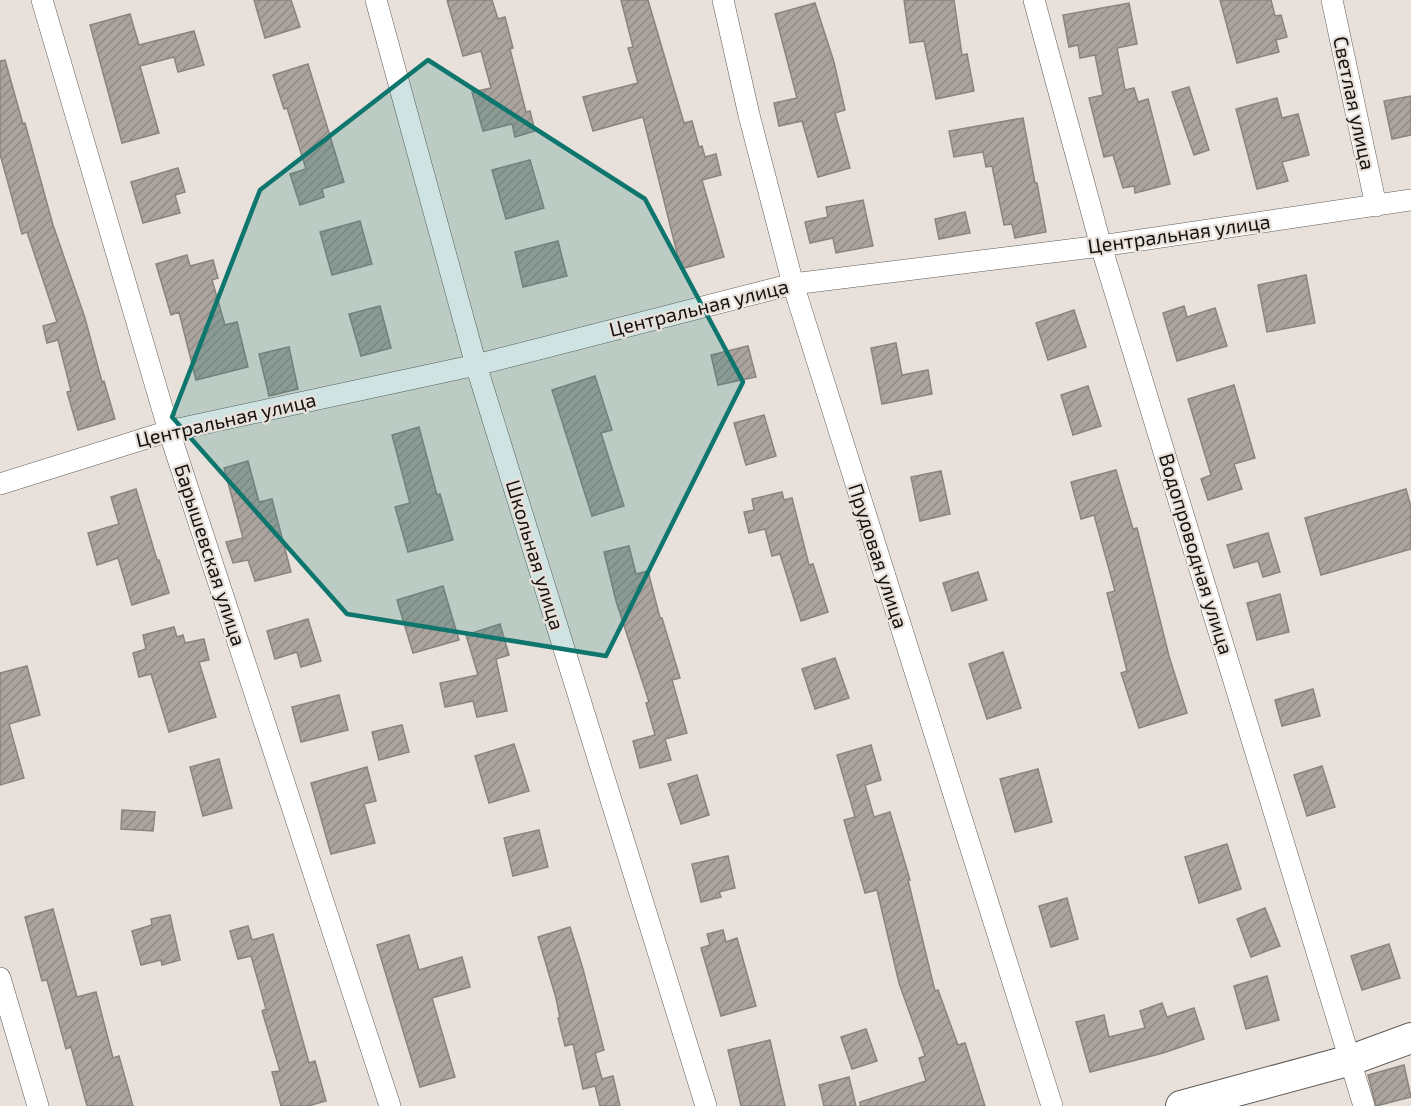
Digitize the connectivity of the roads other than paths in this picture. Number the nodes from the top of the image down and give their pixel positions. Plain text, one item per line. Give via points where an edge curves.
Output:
1 (42, 0) edge
2 (376, 0) edge
3 (723, 0) edge
4 (1034, 0) edge
5 (1332, 0) edge
6 (1411, 200) edge
7 (1376, 206) junction
8 (1101, 246) junction
9 (793, 284) junction
10 (476, 365) junction
11 (169, 431) junction
12 (0, 484) edge
13 (0, 978) edge
14 (1411, 1038) edge
15 (1351, 1060) junction
16 (38, 1106) edge
17 (390, 1106) edge
18 (706, 1106) edge
19 (1052, 1106) edge
20 (1181, 1106) edge
21 (1364, 1106) edge

1 - 11 street, Барышевская улица
2 - 10 street, Школьная улица
3 - 9 street, Прудовая улица
4 - 8 street, Водопроводная улица
5 - 7 street, Светлая улица
6 - 7 street, Центральная улица
7 - 8 street, Центральная улица
8 - 9 street, Центральная улица
8 - 15 street, Водопроводная улица
9 - 10 street, Центральная улица
9 - 19 street, Прудовая улица
10 - 11 street, Центральная улица
10 - 18 street, Школьная улица
11 - 12 street, Центральная улица
11 - 17 street, Барышевская улица
13 - 16 street
14 - 15 street
15 - 20 street
15 - 21 street, Водопроводная улица

